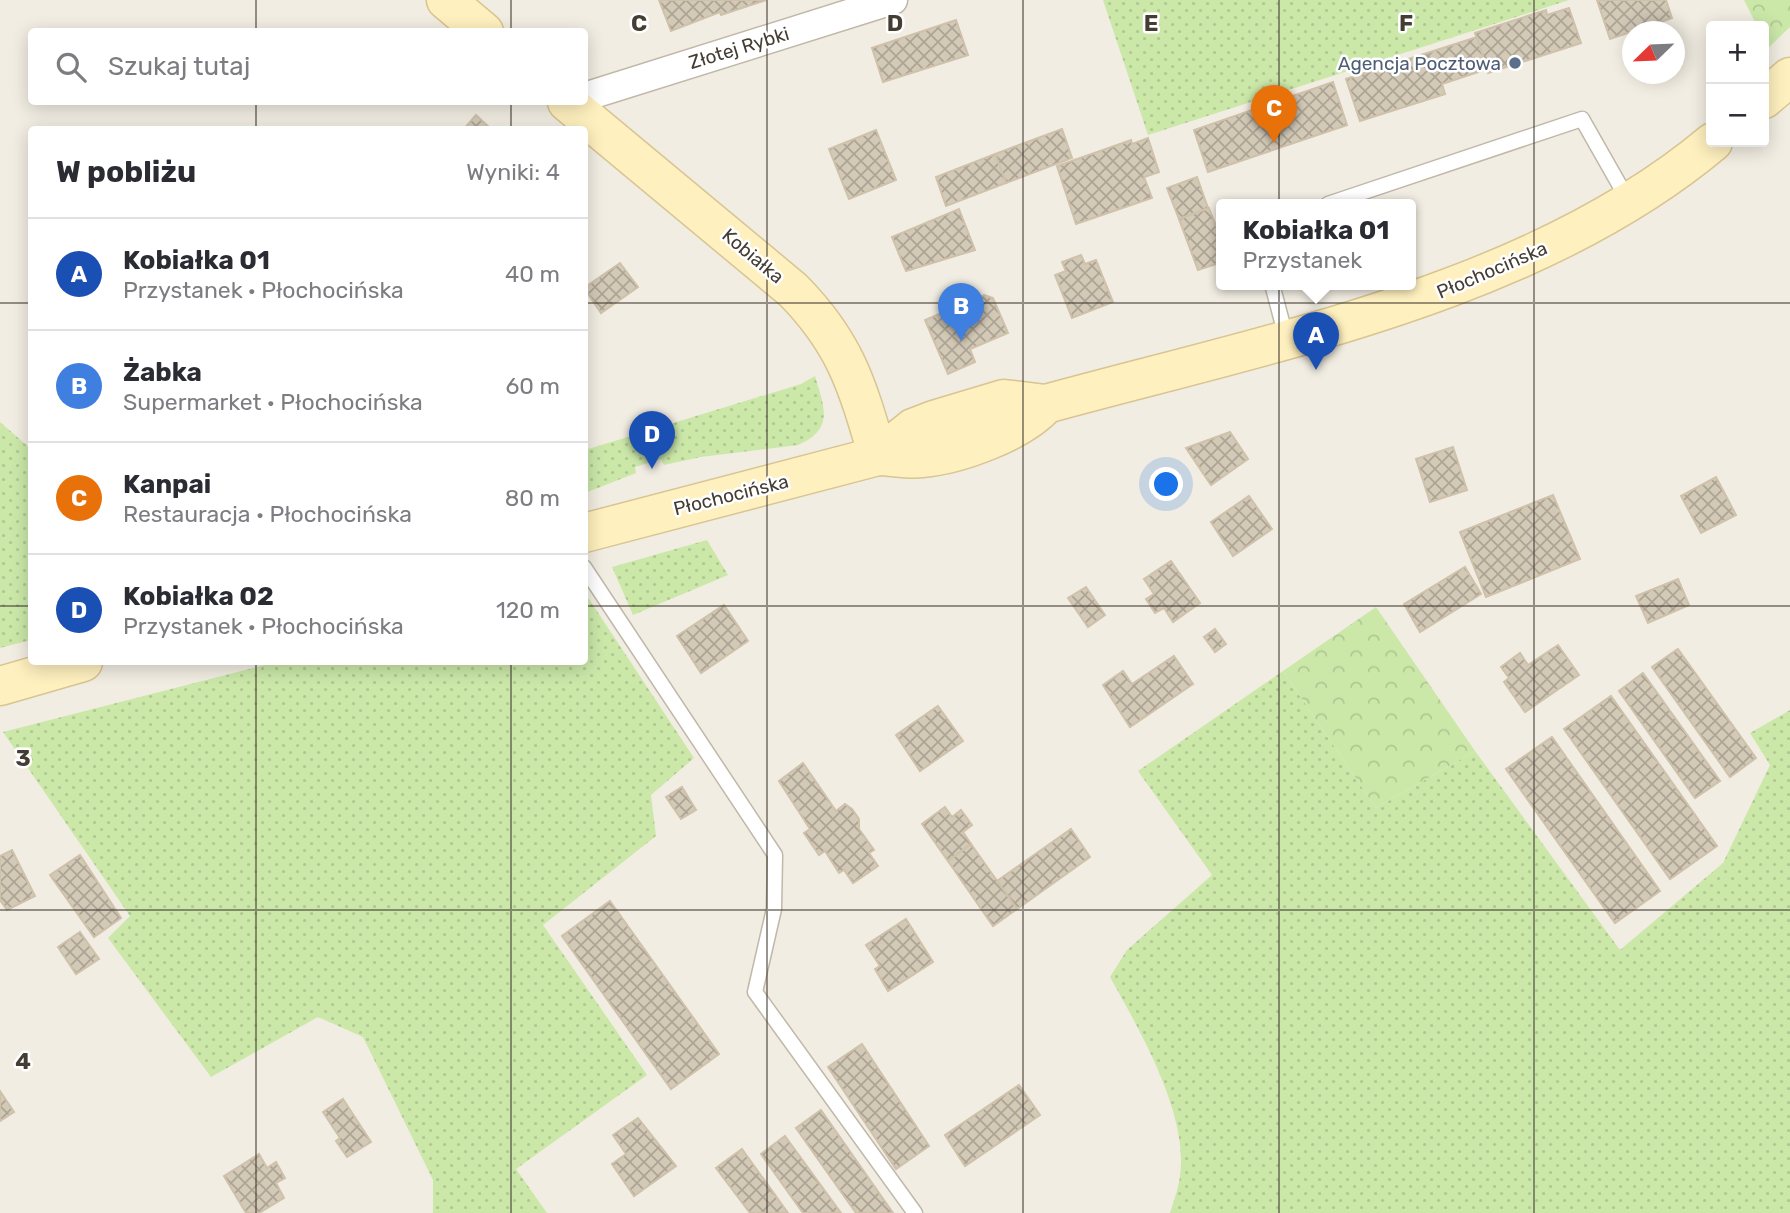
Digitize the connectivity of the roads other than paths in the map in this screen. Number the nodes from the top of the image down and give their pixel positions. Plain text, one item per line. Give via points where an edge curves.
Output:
1 (446, 0) edge
2 (893, 0) edge
3 (479, 28) edge
4 (1790, 77) edge
5 (1769, 95) edge
6 (588, 96) edge
7 (572, 105) edge
8 (1707, 147) edge
9 (1343, 199) edge
10 (1628, 200) junction
11 (1274, 290) edge
12 (1286, 338) junction
13 (878, 456) junction
14 (588, 532) edge
15 (588, 572) edge
16 (73, 665) edge
17 (0, 686) edge
18 (915, 1213) edge

1 - 3 main road
2 - 6 street, Złotej Rybki
4 - 5 main road
7 - 13 main road, Kobiałka via 816,313 834,336 850,370
8 - 10 main road, Płochocińska
9 - 10 lane via 1582,119
10 - 12 main road, Płochocińska via 1561,241 1435,294
11 - 12 lane
12 - 13 main road, Płochocińska via 1046,404 1016,429 943,453 919,459
13 - 14 main road, Płochocińska
15 - 18 lane via 775,855 774,909 755,992
16 - 17 main road

